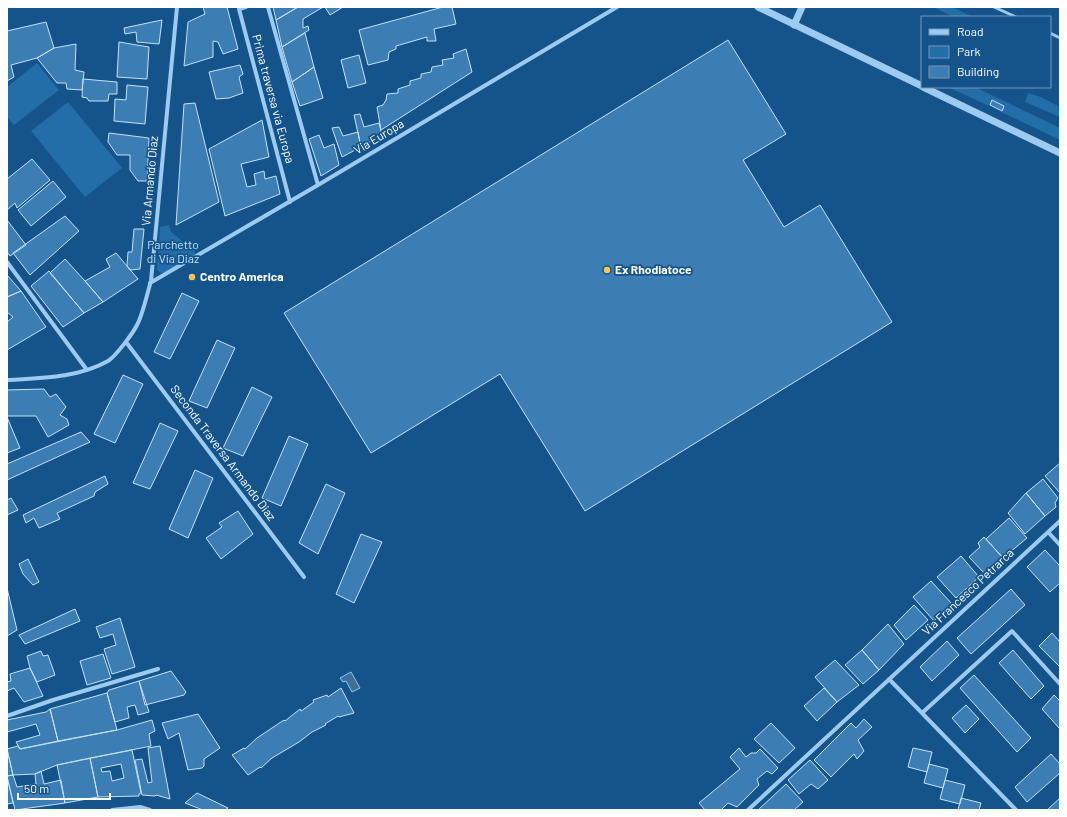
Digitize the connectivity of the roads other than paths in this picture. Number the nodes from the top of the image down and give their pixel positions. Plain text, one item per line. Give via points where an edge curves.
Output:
1 (177, 7) edge
2 (246, 7) edge
3 (268, 7) edge
4 (617, 7) edge
5 (758, 7) edge
6 (802, 7) edge
7 (994, 7) edge
8 (238, 8) edge
9 (1014, 16) edge
10 (794, 25) junction
11 (1051, 34) edge
12 (1060, 38) edge
13 (921, 86) edge
14 (925, 88) edge
15 (1060, 153) edge
16 (318, 185) junction
17 (290, 202) junction
18 (7, 262) edge
19 (151, 282) junction
20 (126, 342) junction
21 (86, 370) junction
22 (7, 380) edge
23 (1060, 521) edge
24 (1048, 532) junction
25 (1060, 545) edge
26 (304, 578) dead end
27 (158, 669) dead end
28 (889, 679) junction
29 (1060, 684) edge
30 (922, 713) junction
31 (7, 716) edge
32 (141, 809) edge
33 (112, 810) edge
34 (150, 810) edge
35 (748, 810) edge
36 (1016, 810) edge

1 - 19 street, Via Armando Diaz
2 - 8 street, Prima traversa via Europa
3 - 16 street, Prima traversa via Europa
4 - 16 street, Via Europa
5 - 10 street
6 - 10 street
7 - 9 lane
8 - 17 street, Prima traversa via Europa
10 - 13 street
11 - 12 lane
14 - 15 street
16 - 17 street, Via Europa
17 - 19 street, Via Europa
18 - 21 street
19 - 20 street, Via Armando Diaz via 138,324
20 - 21 street, Via Armando Diaz via 110,360
20 - 26 street, Seconda Traversa Armando Diaz
21 - 22 street, Via Armando Diaz via 78,374
23 - 24 street, Via Francesco Petrarca
24 - 25 street
24 - 28 street, Via Francesco Petrarca
27 - 31 street
28 - 30 street
28 - 35 street, Via Francesco Petrarca
29 - 30 street via 1012,631
30 - 36 street
32 - 33 street
32 - 34 street

